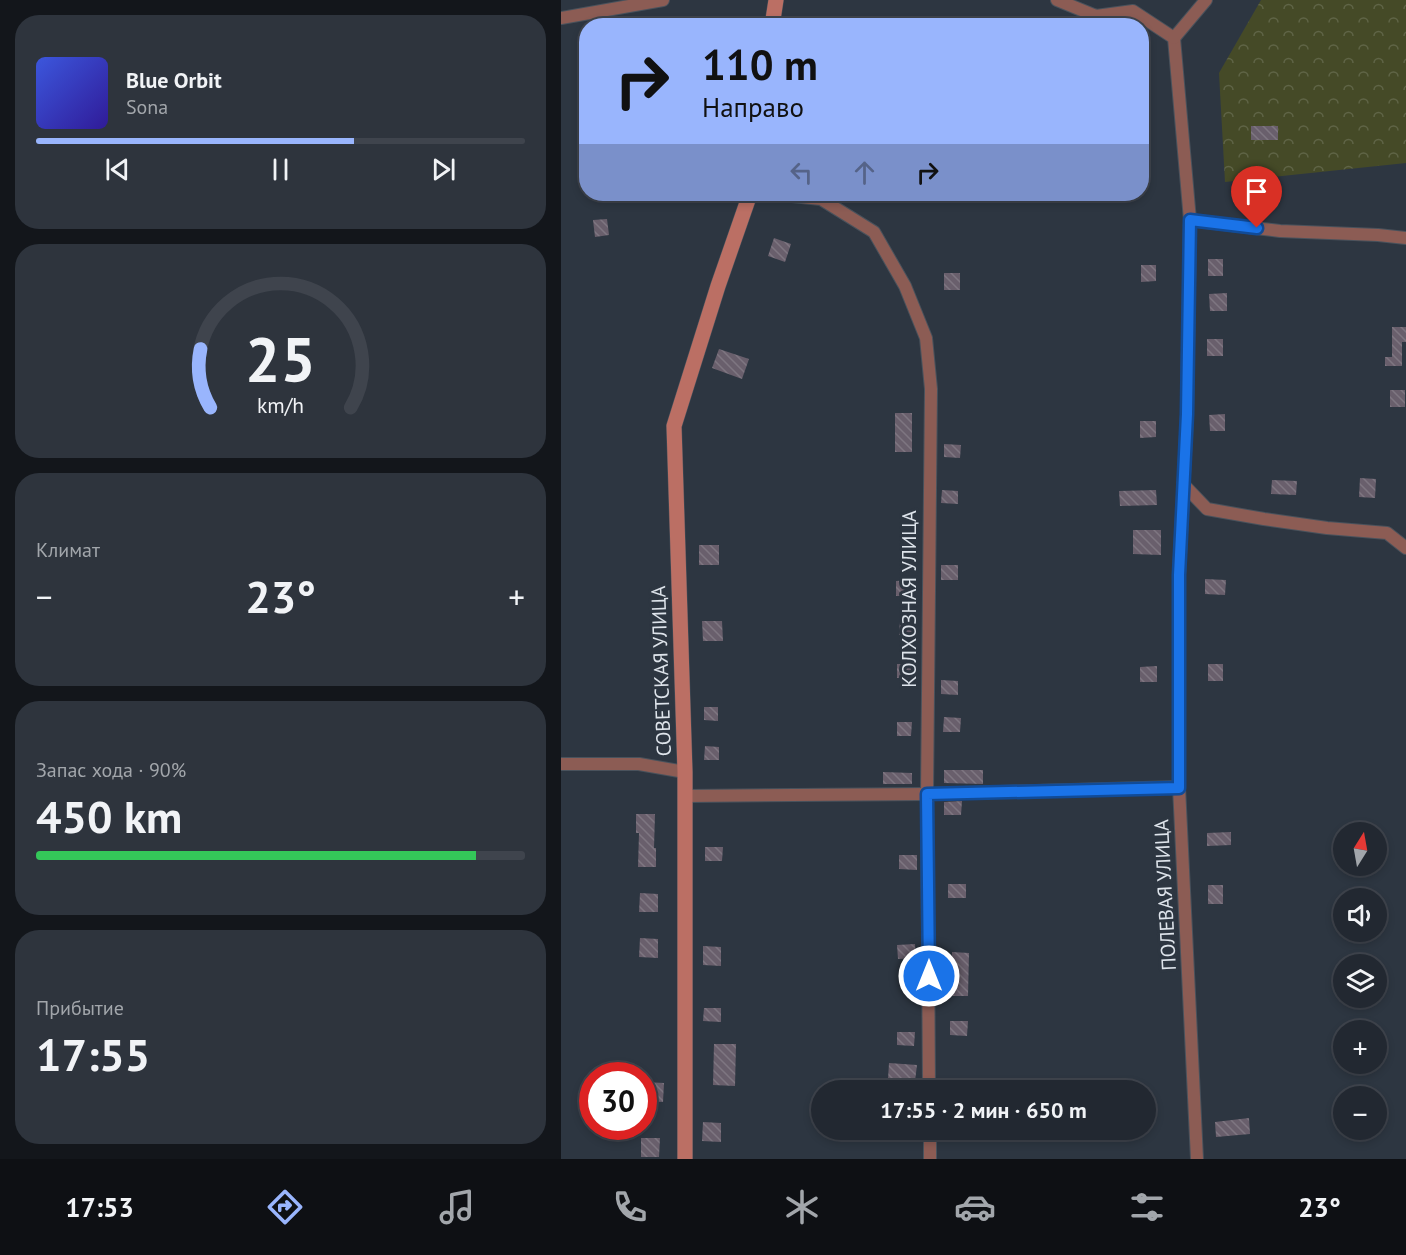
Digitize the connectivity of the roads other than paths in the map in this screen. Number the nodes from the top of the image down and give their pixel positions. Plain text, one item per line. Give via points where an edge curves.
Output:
1 (663, 0) edge
2 (776, 0) edge
3 (1057, 0) edge
4 (1206, 0) edge
5 (561, 18) edge
6 (773, 18) edge
7 (1144, 18) edge
8 (1149, 22) edge
9 (1174, 38) junction
10 (748, 201) edge
11 (824, 201) edge
12 (1190, 220) junction
13 (1406, 238) edge
14 (1183, 484) junction
15 (1406, 548) edge
16 (561, 764) edge
17 (685, 772) junction
18 (1179, 788) junction
19 (927, 794) junction
20 (685, 796) junction
21 (929, 1080) edge
22 (930, 1140) edge
23 (685, 1159) edge
24 (930, 1159) edge
25 (1197, 1159) edge

1 - 5 street
2 - 6 street
3 - 7 street via 1097,16 1133,11
4 - 9 street
8 - 9 street
9 - 12 street, ПОЛЕВАЯ УЛИЦА
10 - 17 street, СОВЕТСКАЯ УЛИЦА via 674,426
11 - 19 street, КОЛХОЗНАЯ УЛИЦА via 874,232 905,286 926,338 930,389
12 - 13 street via 1280,231
12 - 14 street, ПОЛЕВАЯ УЛИЦА
14 - 15 street via 1207,510 1327,528 1387,532
14 - 18 street, ПОЛЕВАЯ УЛИЦА
16 - 17 street via 639,764
17 - 20 street, СОВЕТСКАЯ УЛИЦА
18 - 19 street
18 - 25 street, ПОЛЕВАЯ УЛИЦА
19 - 20 street
19 - 21 street, КОЛХОЗНАЯ УЛИЦА
20 - 23 street, СОВЕТСКАЯ УЛИЦА
22 - 24 street

